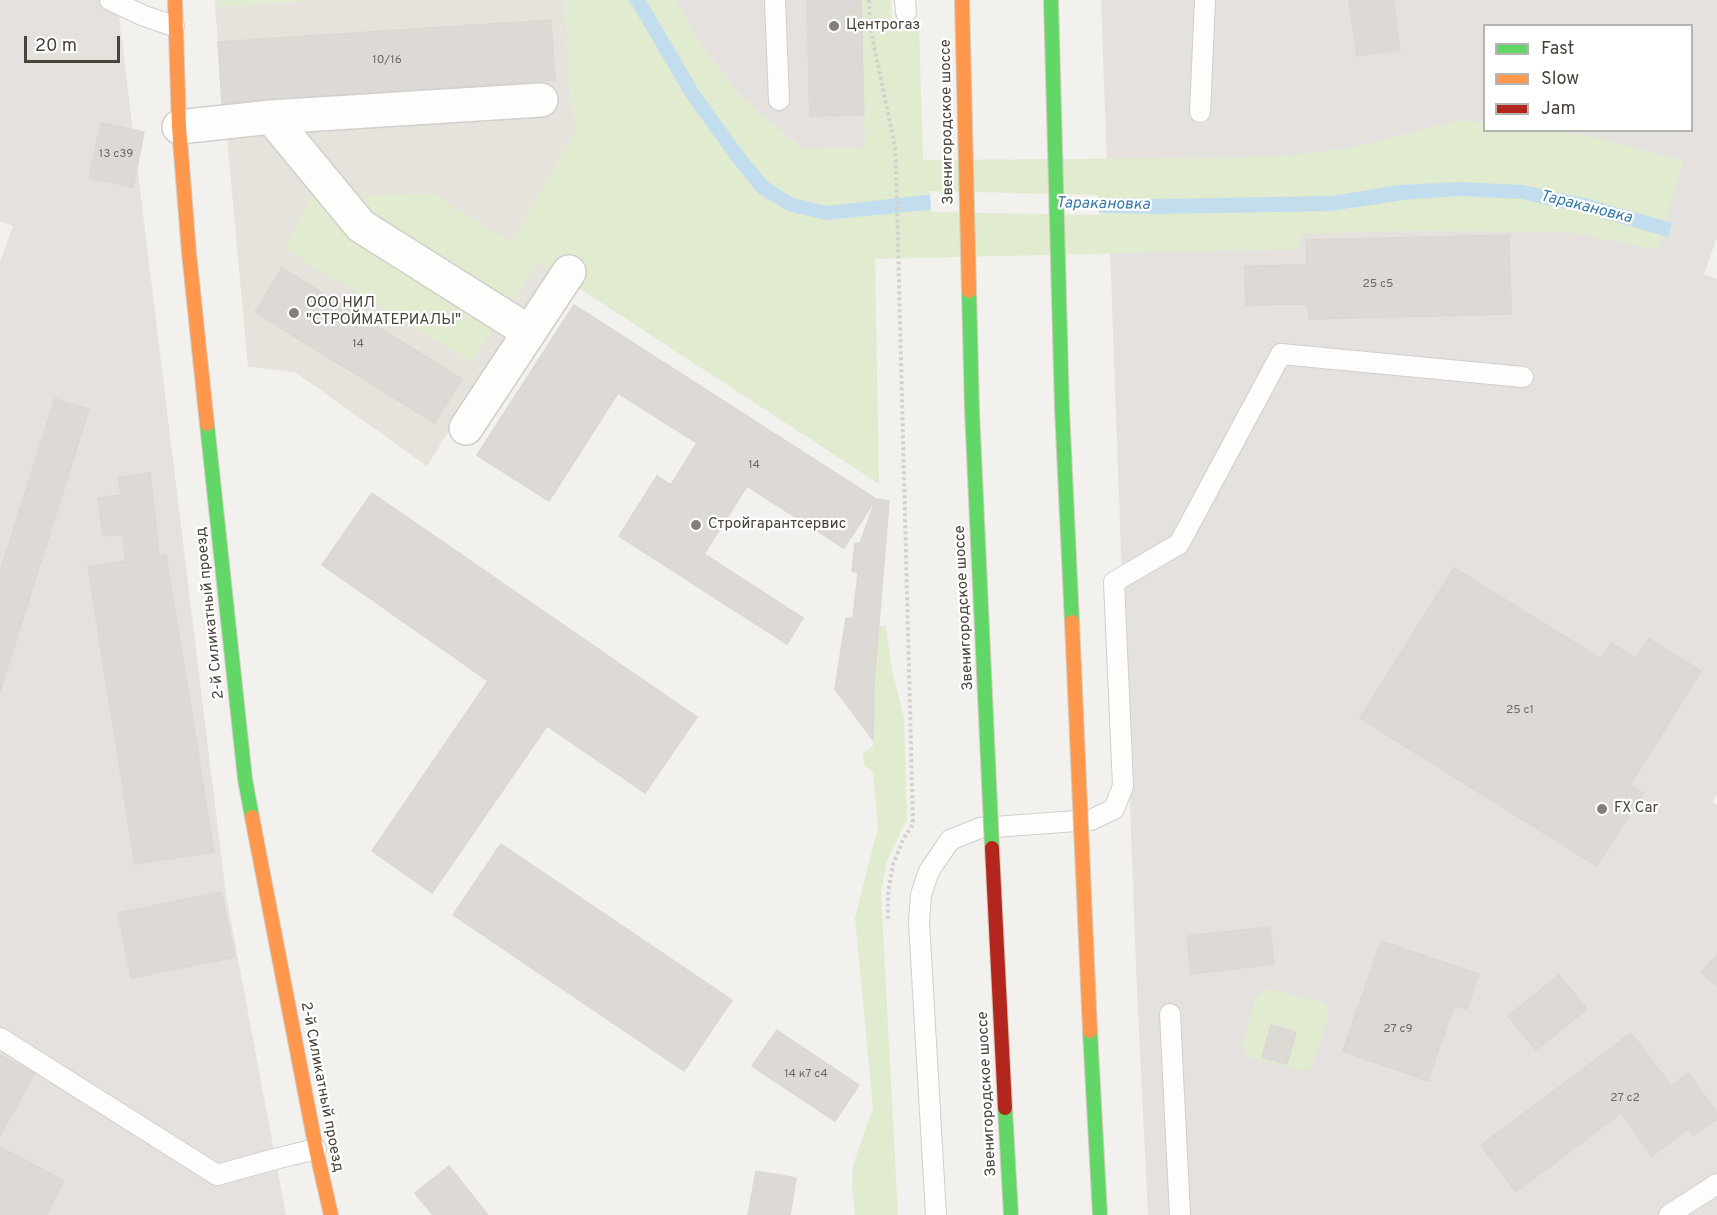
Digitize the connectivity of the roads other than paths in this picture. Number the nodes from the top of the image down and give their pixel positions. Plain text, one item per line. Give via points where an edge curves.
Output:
1 (110, 0) edge
2 (175, 0) edge
3 (775, 0) edge
4 (962, 0) edge
5 (1051, 0) edge
6 (1204, 0) edge
7 (174, 26) junction
8 (542, 100) dead end
9 (779, 100) dead end
10 (1200, 112) dead end
11 (271, 117) junction
12 (178, 127) junction
13 (569, 272) dead end
14 (529, 332) junction
15 (1523, 377) dead end
16 (466, 428) dead end
17 (1170, 1014) dead end
18 (0, 1038) edge
19 (316, 1149) junction
20 (1717, 1184) edge
21 (331, 1215) edge
22 (936, 1215) edge
23 (1011, 1215) edge
24 (1100, 1215) edge
25 (1180, 1215) edge
26 (1669, 1215) edge

1 - 7 lane
2 - 7 main road, 2-й Силикатный проезд
3 - 9 lane
4 - 23 main road, Звенигородское шоссе, bridge via 972,411
5 - 24 main road, bridge via 1063,421
6 - 10 lane
7 - 12 main road, 2-й Силикатный проезд
8 - 11 street
11 - 12 street
11 - 14 street via 360,226
12 - 19 main road, 2-й Силикатный проезд via 245,778
13 - 14 street
14 - 16 street
15 - 22 lane via 1281,354 1179,544 1114,582 1123,786 1114,809 1091,820 980,828 950,840 929,871 921,895 919,922
17 - 25 lane
18 - 19 lane via 217,1175
19 - 21 main road, 2-й Силикатный проезд
20 - 26 lane

